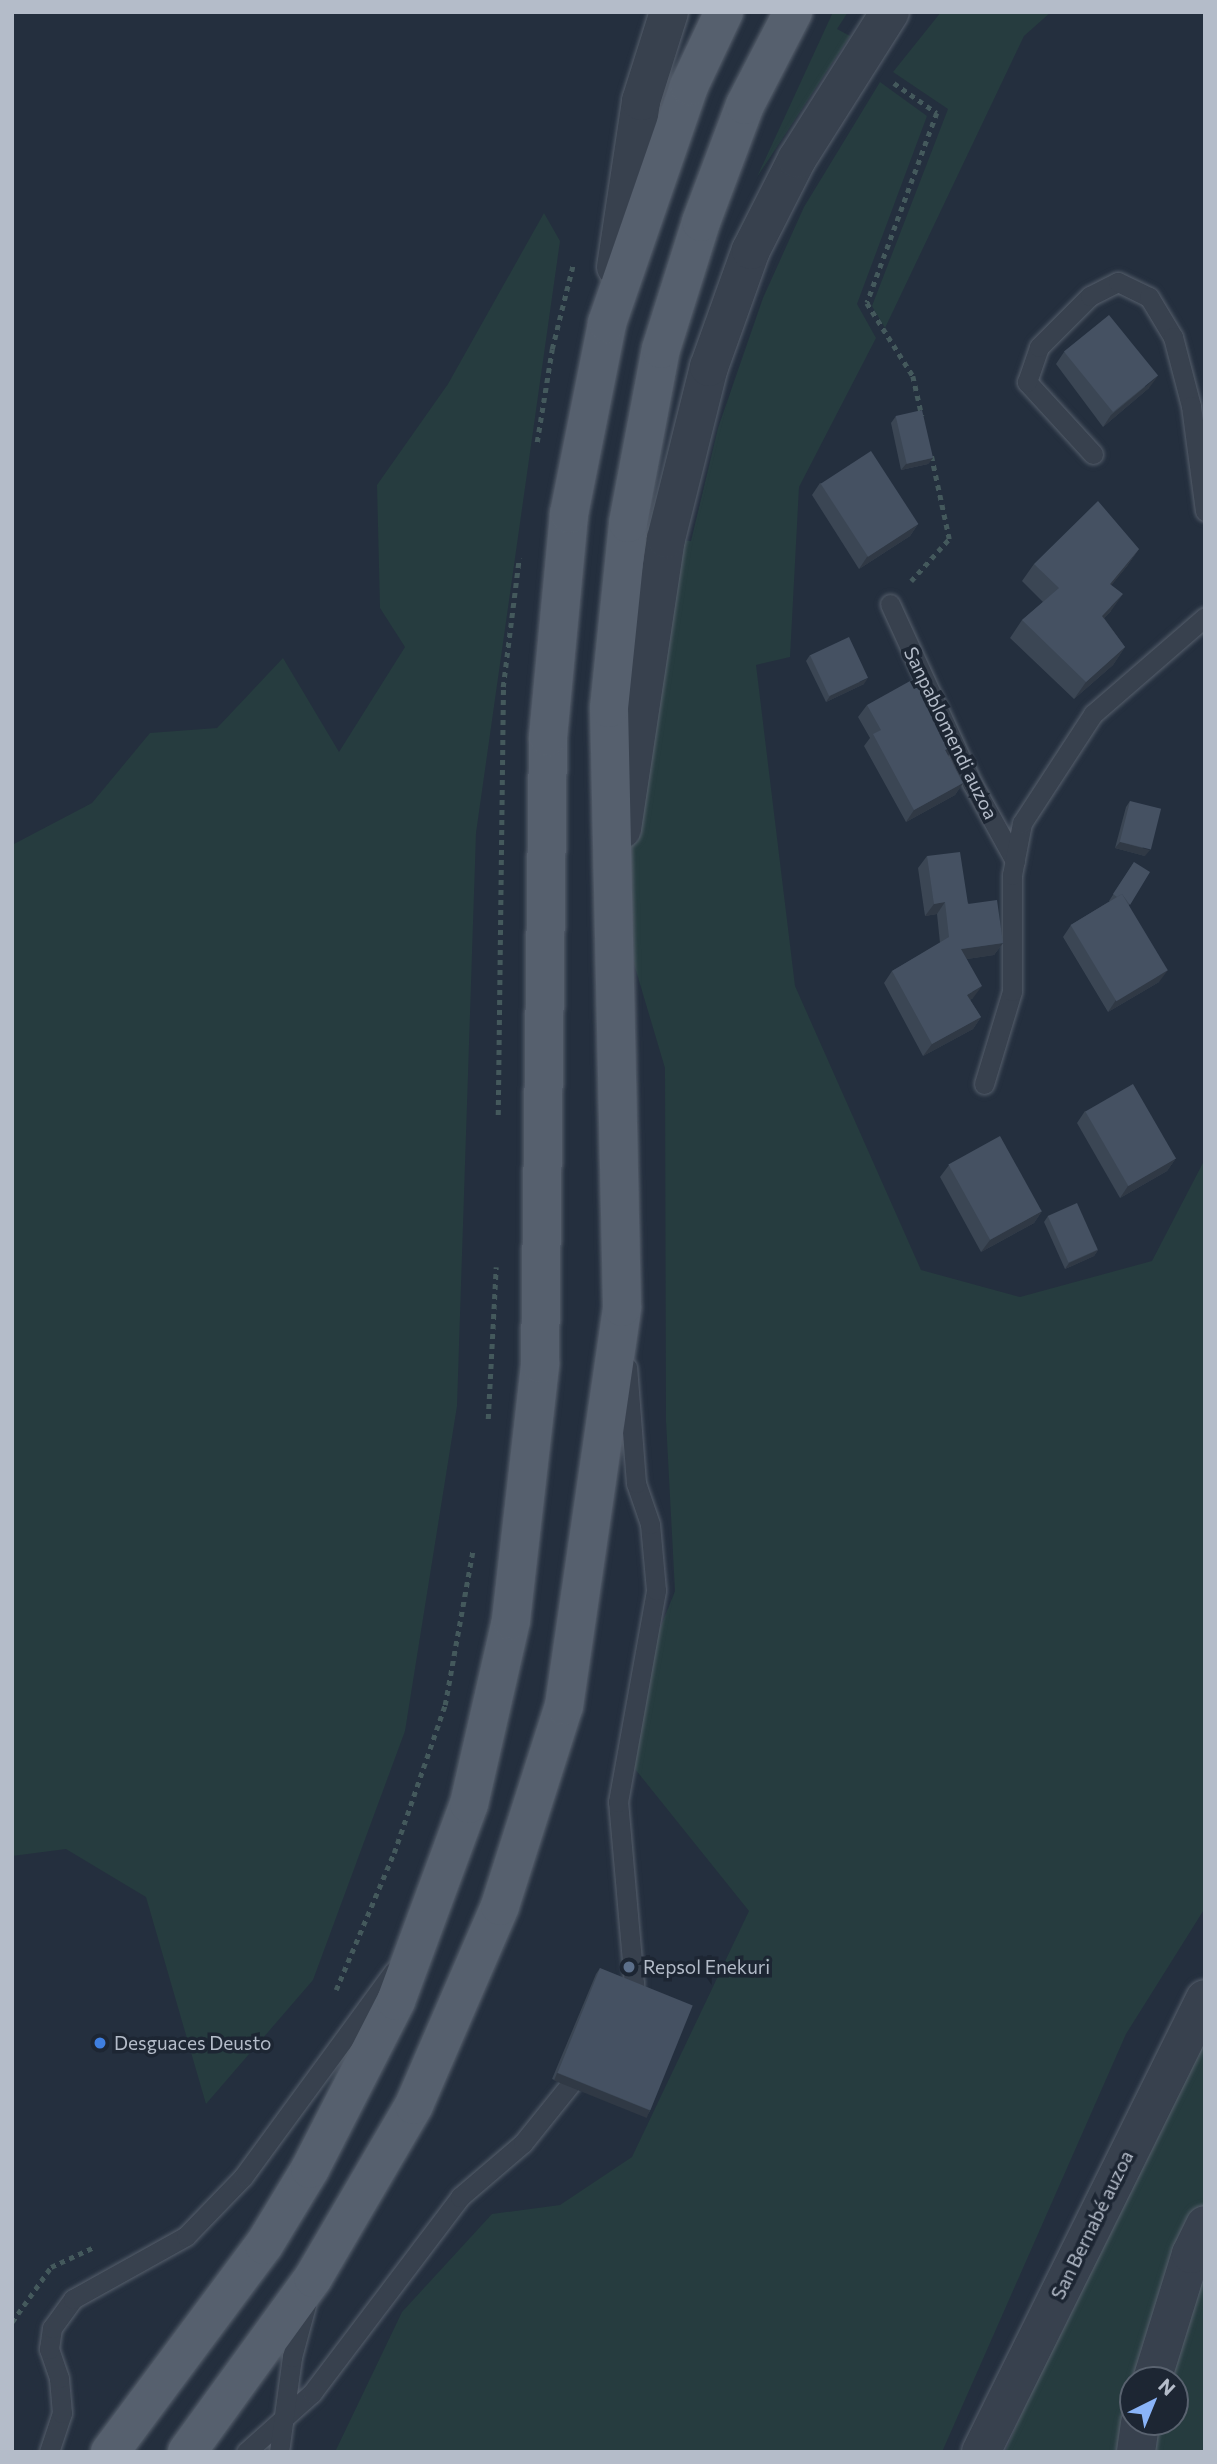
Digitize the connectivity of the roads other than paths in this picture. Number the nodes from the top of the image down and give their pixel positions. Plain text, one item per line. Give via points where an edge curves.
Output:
1 (669, 12) edge
2 (724, 12) edge
3 (793, 12) edge
4 (890, 12) edge
5 (607, 323) junction
6 (1093, 454) dead end
7 (1205, 511) edge
8 (890, 604) road end
9 (1205, 617) edge
10 (1015, 861) junction
11 (612, 890) junction
12 (984, 1084) dead end
13 (622, 1307) junction
14 (427, 1924) junction
15 (1205, 1999) edge
16 (615, 2018) edge
17 (596, 2051) edge
18 (1205, 2225) edge
19 (313, 2278) junction
20 (1156, 2366) edge
21 (282, 2420) junction
22 (48, 2452) edge
23 (110, 2452) edge
24 (187, 2452) edge
25 (246, 2452) edge
26 (279, 2452) edge
27 (981, 2452) edge

1 - 5 street via 642,101
2 - 5 main road via 689,86
3 - 11 main road via 745,105 701,222 661,349 628,523 609,708
4 - 11 street via 797,159 751,250 709,367 666,539
5 - 14 main road via 569,514 548,737 540,1364 523,1535 511,1619 469,1804
6 - 7 lane via 1027,382 1039,347 1090,296 1118,282 1149,298 1173,337 1191,406
8 - 10 lane, Sanpablomendi auzoa via 972,783
9 - 10 lane, Sanpablomendi auzoa via 1093,714 1022,823
10 - 12 lane, Sanpablomendi auzoa via 1009,934 1012,992
11 - 13 main road
13 - 16 lane via 636,1483 650,1524 656,1590 618,1802 634,1984
13 - 19 main road via 590,1546 560,1719 500,1906 414,2105
14 - 22 lane via 243,2177 186,2236 73,2299 52,2328 49,2349 59,2378 62,2413
14 - 23 main road via 363,2069 271,2234
15 - 27 street, San Bernabé auzoa
17 - 21 lane via 523,2143 460,2197 312,2393
18 - 20 street via 1191,2254
19 - 21 lane via 292,2357
19 - 24 main road
21 - 25 lane
21 - 26 lane

